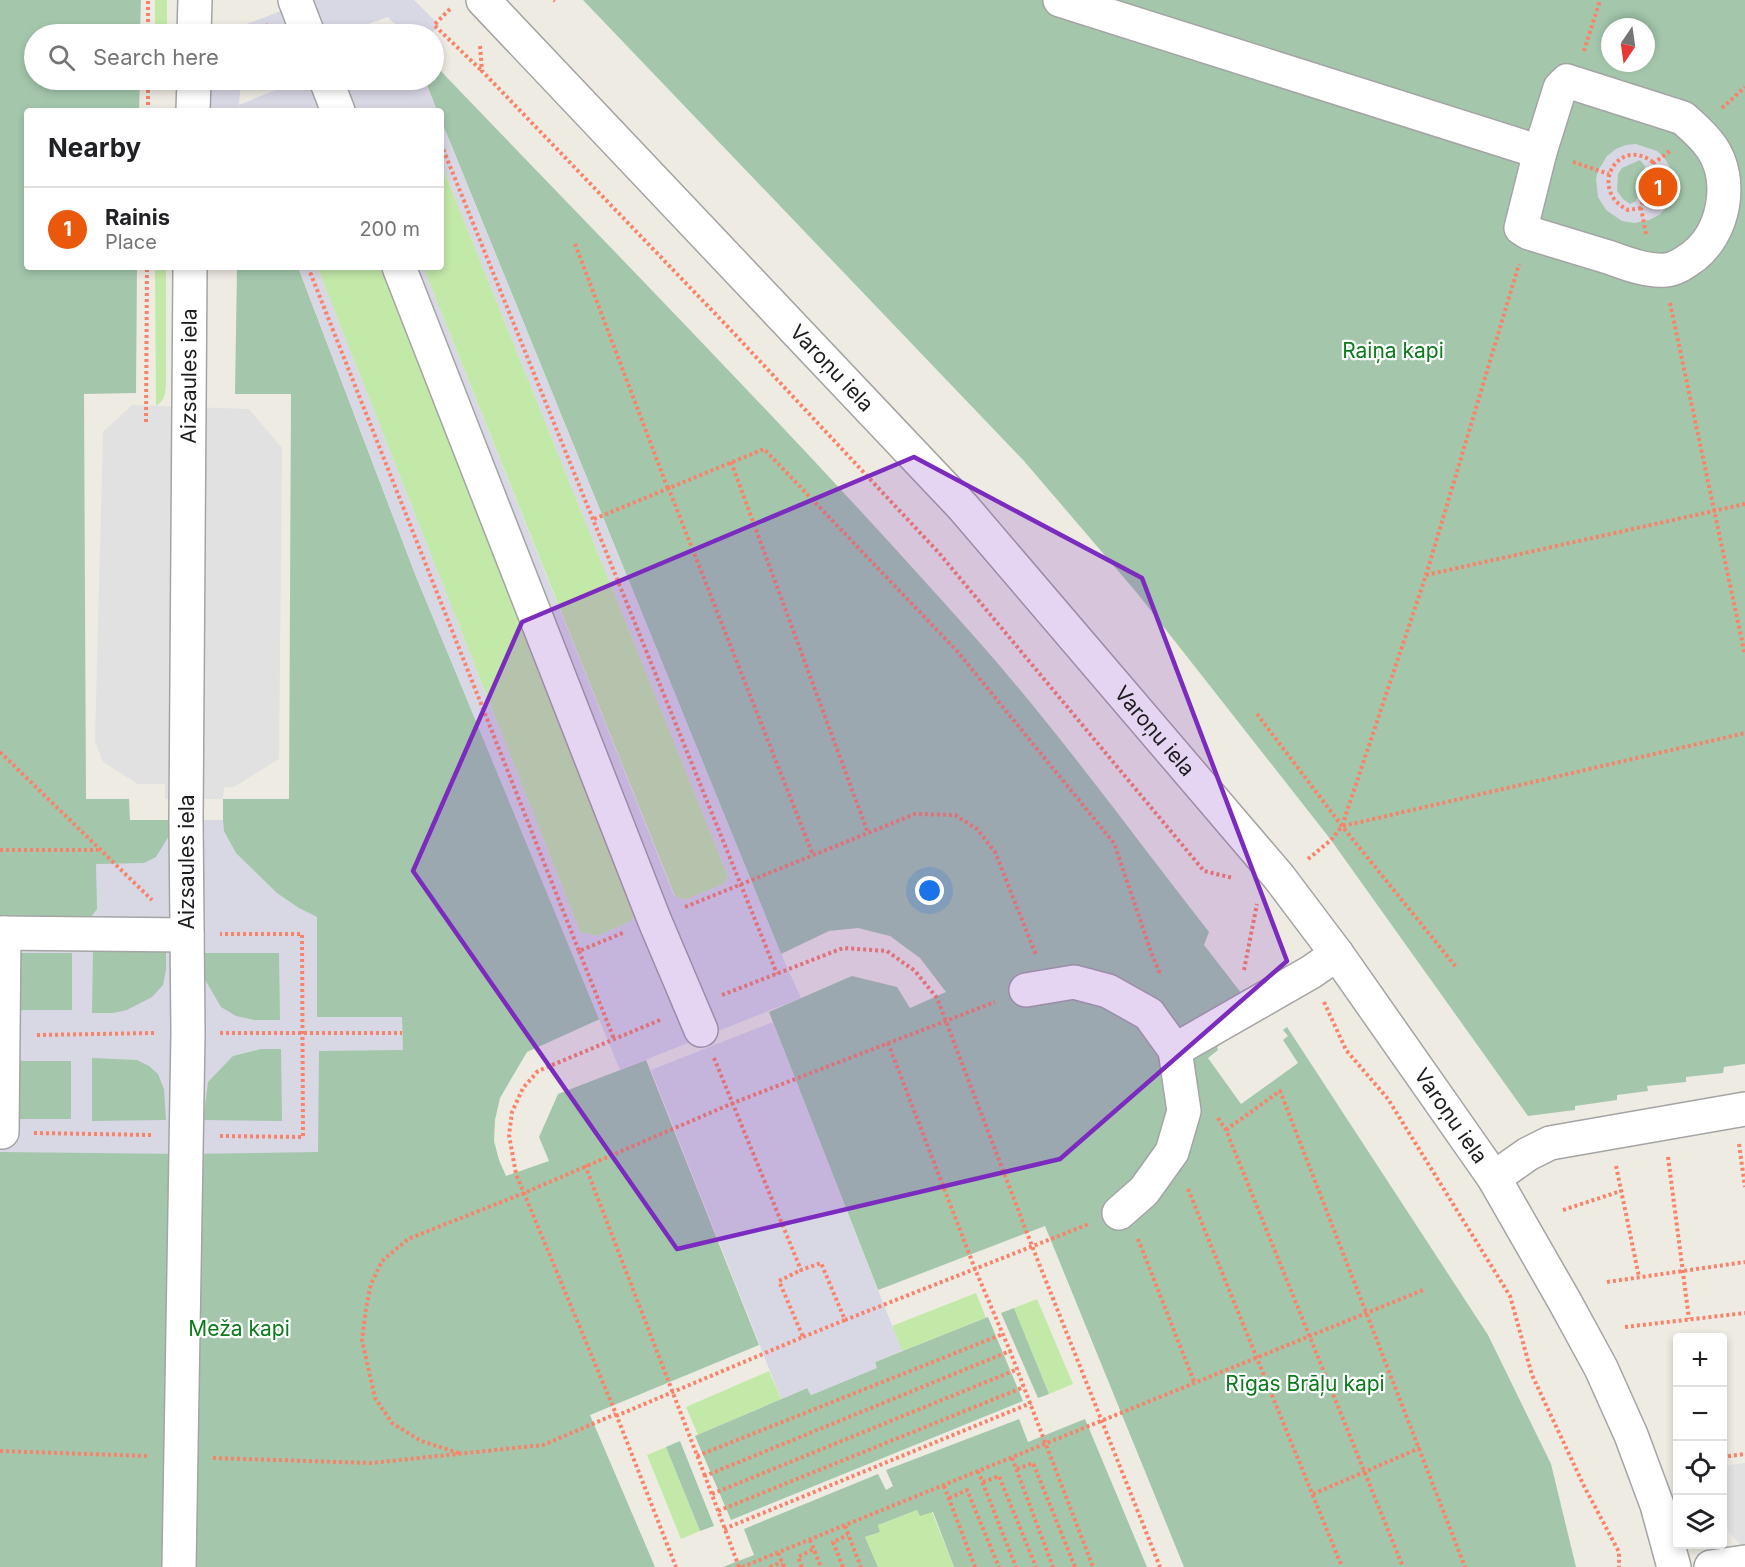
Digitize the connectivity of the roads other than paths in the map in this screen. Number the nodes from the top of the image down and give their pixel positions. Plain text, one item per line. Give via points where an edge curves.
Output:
1 (195, 0) edge
2 (295, 0) edge
3 (1060, 0) edge
4 (469, 2) edge
5 (194, 24) edge
6 (304, 24) edge
7 (194, 90) edge
8 (330, 90) edge
9 (193, 108) edge
10 (337, 108) edge
11 (1540, 152) junction
12 (190, 270) edge
13 (400, 270) edge
14 (2, 933) edge
15 (187, 934) junction
16 (1324, 963) junction
17 (1026, 991) road end
18 (701, 1028) road end
19 (1175, 1050) junction
20 (1739, 1110) edge
21 (0, 1132) edge
22 (1494, 1178) junction
23 (1113, 1214) road end
24 (1745, 1562) edge
25 (179, 1567) edge
26 (1674, 1567) edge
27 (1711, 1567) edge

1 - 5 street
2 - 6 street
3 - 11 street
4 - 16 street, Varoņu iela via 963,507 1279,878
7 - 9 street
8 - 10 street
11 - 11 street via 1521,223 1521,228 1529,233 1664,271 1675,269 1705,247 1719,222 1722,182 1713,149 1683,118 1567,81 1560,88
12 - 15 street, Aizsaules iela
13 - 18 street via 654,919
14 - 15 street
14 - 21 street
15 - 25 street, Aizsaules iela
16 - 19 street
16 - 22 street, Varoņu iela
17 - 19 street via 1074,982 1108,991 1149,1014
19 - 23 street via 1184,1111 1172,1152 1144,1191
20 - 22 street via 1550,1143
22 - 26 street, Varoņu iela via 1601,1368 1657,1505
24 - 27 street

